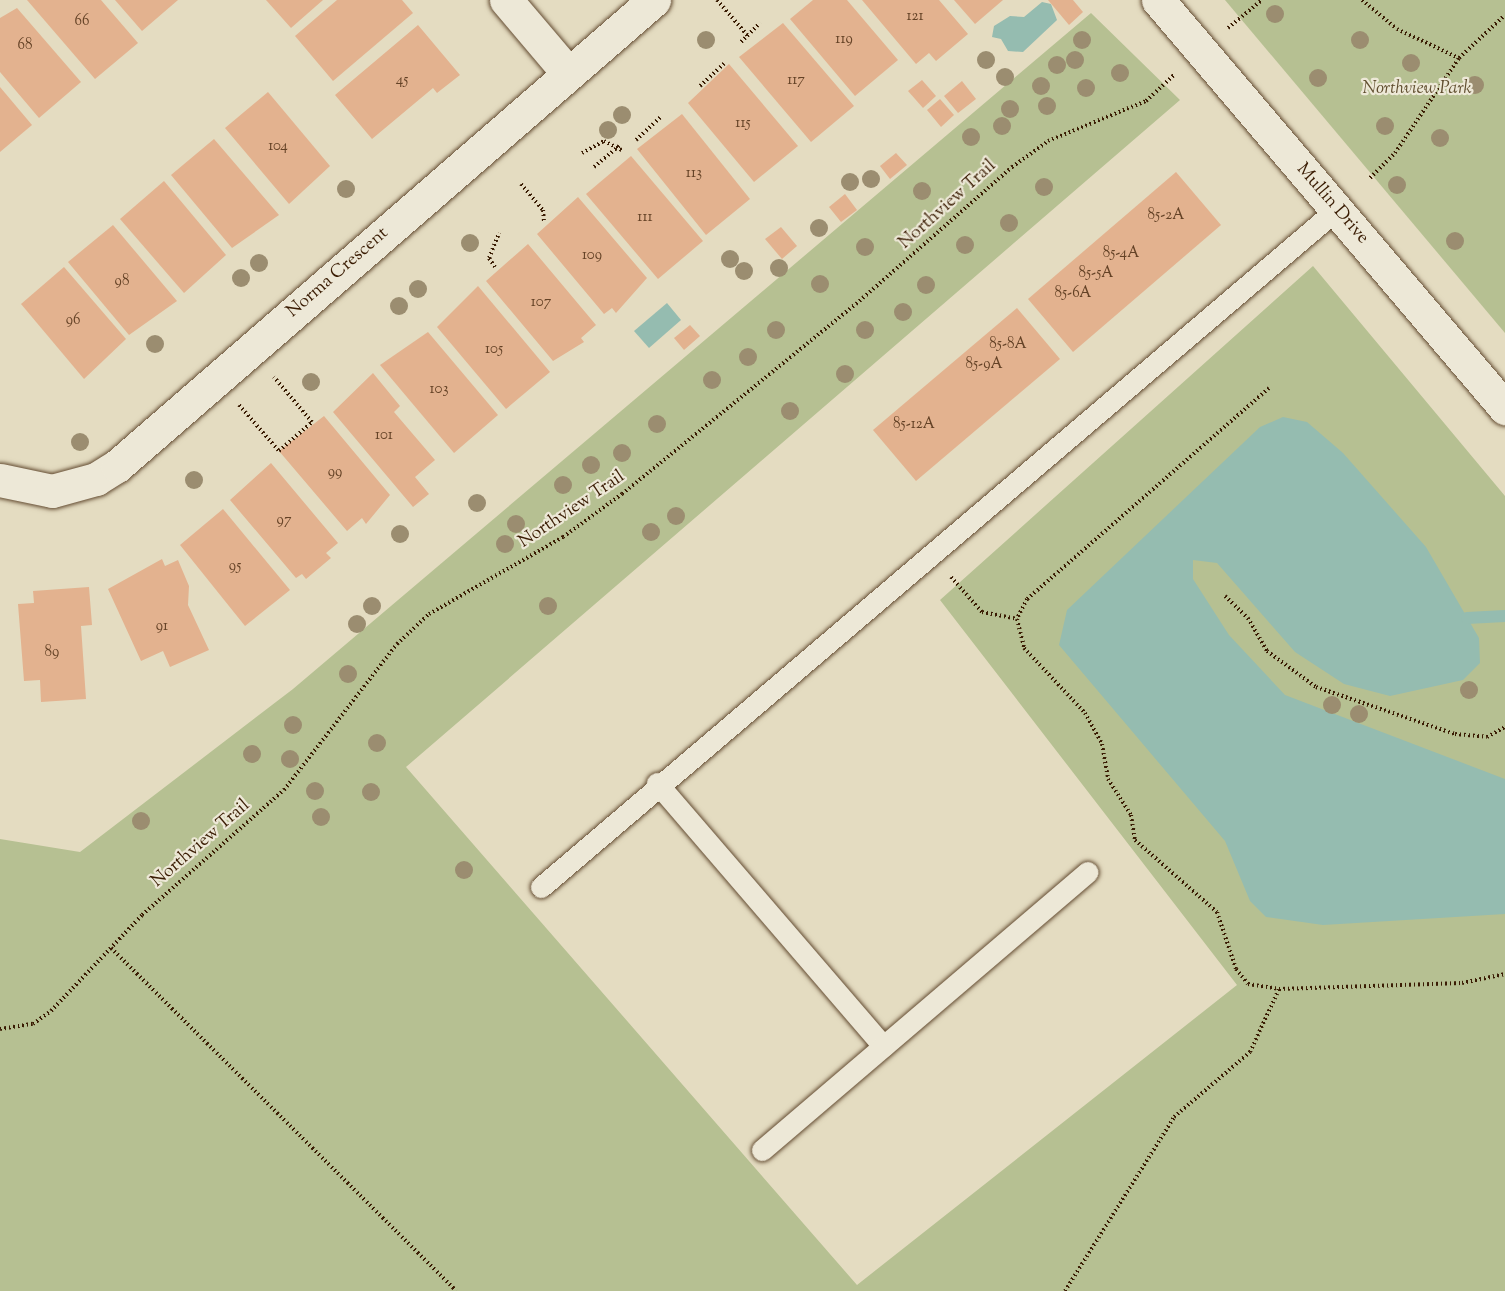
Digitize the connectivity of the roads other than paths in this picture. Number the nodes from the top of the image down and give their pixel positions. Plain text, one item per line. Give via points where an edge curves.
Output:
1 (506, 0) edge
2 (654, 0) edge
3 (1158, 0) edge
4 (567, 72) junction
5 (1337, 209) junction
6 (1505, 408) edge
7 (0, 480) edge
8 (657, 783) junction
9 (1087, 872) dead end
10 (541, 886) dead end
11 (883, 1046) junction
12 (762, 1150) dead end

1 - 4 street
2 - 4 street, Norma Crescent
3 - 5 street, Mullin Drive
4 - 7 street, Norma Crescent via 217,379 96,479 52,491
5 - 6 street, Mullin Drive
5 - 8 lane
8 - 10 lane
8 - 11 lane
9 - 11 lane
11 - 12 lane

